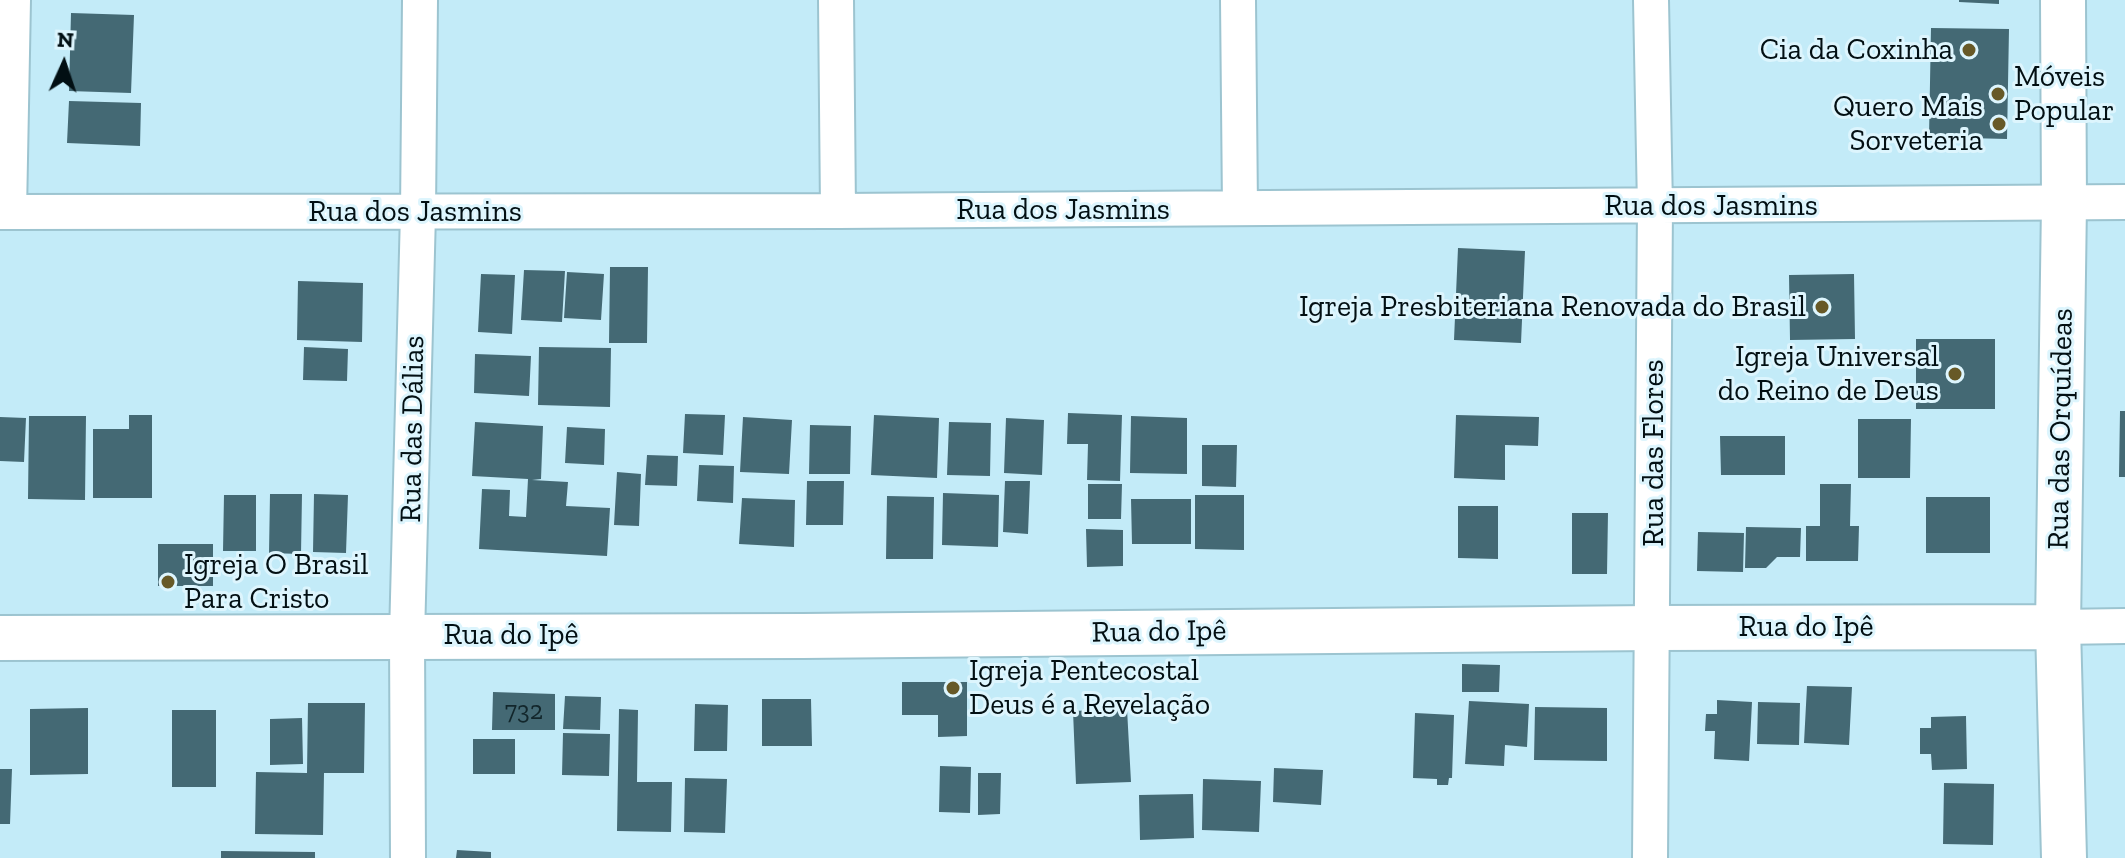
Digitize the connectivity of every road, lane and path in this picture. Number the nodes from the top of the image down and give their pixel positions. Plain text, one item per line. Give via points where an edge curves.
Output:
1 (13, 0) edge
2 (420, 0) edge
3 (836, 0) edge
4 (1238, 0) edge
5 (1651, 0) edge
6 (2063, 0) edge
7 (2125, 202) edge
8 (2064, 203) junction
9 (1655, 207) junction
10 (1240, 208) junction
11 (838, 211) junction
12 (4, 212) edge
13 (418, 213) junction
14 (2125, 626) edge
15 (2058, 627) junction
16 (1652, 628) junction
17 (407, 636) junction
18 (0, 638) edge
19 (408, 858) edge
20 (1650, 858) edge
21 (2064, 858) edge

1 - 12 street
2 - 13 street, Rua das Dálias
3 - 11 street
4 - 10 street
5 - 9 street, Rua das Flores
6 - 8 street, Rua das Orquídeas
7 - 8 street, Rua dos Jasmins
8 - 9 street, Rua dos Jasmins
8 - 15 street, Rua das Orquídeas
9 - 10 street, Rua dos Jasmins
9 - 16 street, Rua das Flores
10 - 11 street, Rua dos Jasmins
11 - 13 street, Rua dos Jasmins
12 - 13 street, Rua dos Jasmins
13 - 17 street, Rua das Dálias
14 - 15 street, Rua do Ipê
15 - 16 street, Rua do Ipê
15 - 21 street, Rua das Orquídeas
16 - 17 street, Rua do Ipê
16 - 20 street, Rua das Flores
17 - 18 street, Rua do Ipê
17 - 19 street, Rua das Dálias

